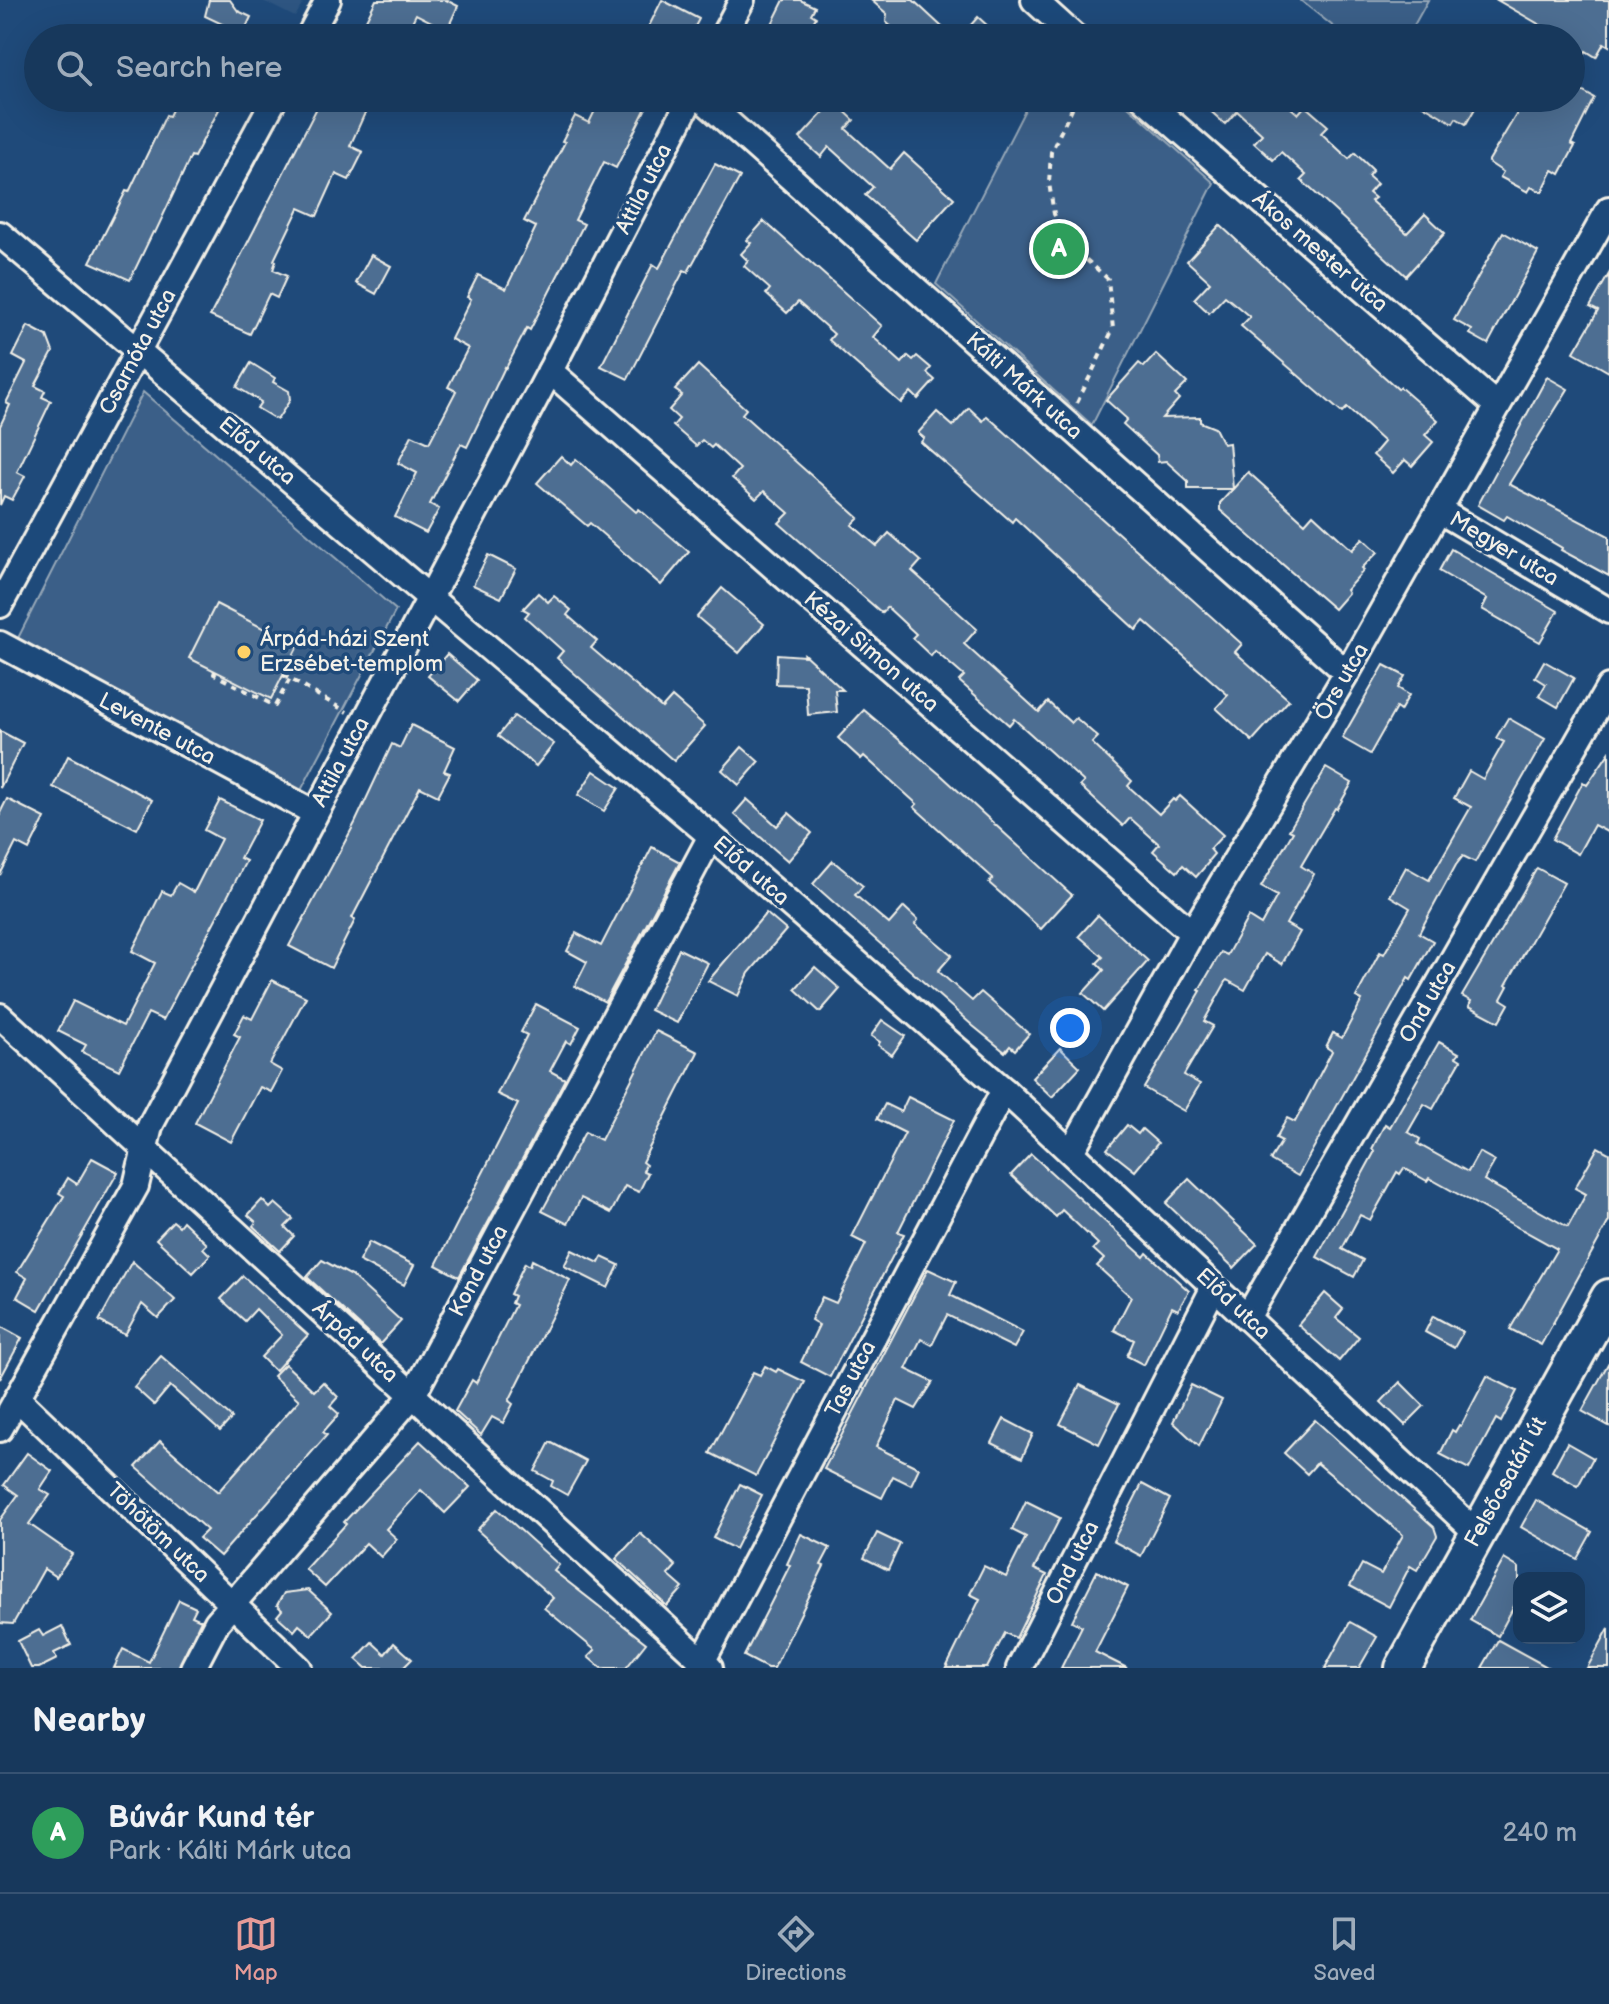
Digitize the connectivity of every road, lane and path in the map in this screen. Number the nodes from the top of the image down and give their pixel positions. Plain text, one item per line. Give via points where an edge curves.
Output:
1 (328, 0) edge
2 (742, 0) edge
3 (1034, 0) edge
4 (315, 24) edge
5 (729, 24) edge
6 (1061, 24) edge
7 (267, 112) edge
8 (684, 112) edge
9 (717, 112) edge
10 (1070, 112) edge
11 (1159, 112) edge
12 (1609, 209) edge
13 (0, 234) edge
14 (139, 350) junction
15 (550, 371) junction
16 (1497, 406) junction
17 (1067, 424) junction
18 (1440, 511) junction
19 (429, 596) junction
20 (0, 605) edge
21 (1609, 611) edge
22 (0, 644) edge
23 (215, 671) dead end
24 (1347, 673) junction
25 (283, 675) dead end
26 (290, 679) junction
27 (1609, 687) edge
28 (363, 722) junction
29 (315, 813) junction
30 (711, 836) junction
31 (1192, 933) junction
32 (0, 1016) edge
33 (1004, 1090) junction
34 (146, 1150) junction
35 (1071, 1152) junction
36 (1214, 1287) junction
37 (1609, 1297) edge
38 (1247, 1318) junction
39 (413, 1395) junction
40 (17, 1398) junction
41 (0, 1429) edge
42 (1478, 1534) junction
43 (232, 1604) junction
44 (704, 1666) edge
45 (193, 1668) edge
46 (299, 1668) edge
47 (1019, 1668) edge
48 (1403, 1668) edge

1 - 4 street
2 - 5 street
3 - 6 street
7 - 14 street, Csarnóta utca
8 - 15 street, Attila utca
9 - 17 street, Kálti Márk utca
10 - 17 path via 1051,152 1054,214 1071,246 1108,279 1113,329
11 - 16 street, Ákos mester utca
12 - 16 street, Örs utca
13 - 14 street, Előd utca
14 - 19 street, Előd utca
14 - 20 street, Csarnóta utca
15 - 19 street, Attila utca
15 - 31 street, Kézai Simon utca
16 - 18 street, Örs utca
17 - 24 street, Kálti Márk utca
18 - 21 street, Megyer utca
18 - 24 street, Örs utca
19 - 28 street, Attila utca
19 - 30 street, Előd utca
22 - 29 street, Levente utca
23 - 26 path via 275,706
24 - 31 street, Örs utca
25 - 26 path
26 - 28 path
27 - 38 street, Ond utca
28 - 29 street, Attila utca
29 - 34 street, Attila utca via 150,1126
30 - 33 street, Előd utca
30 - 39 street, Kond utca
31 - 35 street, Örs utca
32 - 34 street, Árpád utca
33 - 35 street, Előd utca
33 - 44 street, Tas utca
34 - 39 street, Árpád utca
34 - 40 street, Attila utca via 136,1186
35 - 36 street, Előd utca
36 - 38 street, Előd utca
36 - 47 street, Ond utca
37 - 42 street, Felsőcsatári út
38 - 42 street, Előd utca
39 - 43 street, Kond utca
39 - 44 street, Árpád utca
40 - 41 street, Attila utca
40 - 43 street, Töhötöm utca
42 - 48 street, Felsőcsatári út
43 - 45 street, Kond utca
43 - 46 street, Töhötöm utca

